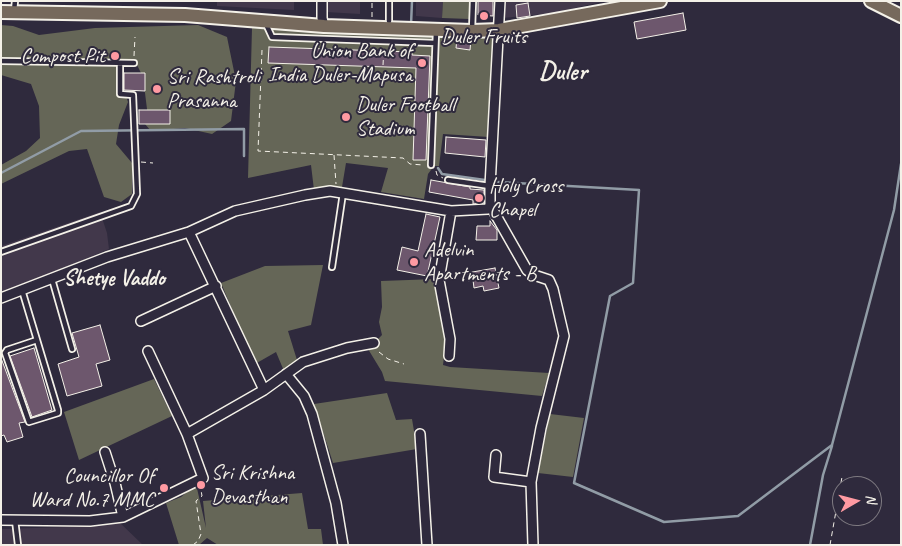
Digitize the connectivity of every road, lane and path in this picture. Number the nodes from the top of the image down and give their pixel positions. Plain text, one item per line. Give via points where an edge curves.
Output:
1 (322, 1) edge
2 (372, 1) edge
3 (473, 1) edge
4 (500, 1) edge
5 (660, 1) edge
6 (871, 1) edge
7 (389, 2) edge
8 (610, 6) edge
9 (10, 9) edge
10 (900, 14) edge
11 (265, 21) junction
12 (372, 21) dead end
13 (389, 21) dead end
14 (324, 26) junction
15 (498, 30) junction
16 (472, 31) junction
17 (135, 37) dead end
18 (436, 37) junction
19 (384, 41) junction
20 (262, 50) dead end
21 (1, 61) edge
22 (120, 63) junction
23 (134, 63) joint
24 (383, 65) dead end
25 (334, 154) junction
26 (136, 162) junction
27 (153, 162) dead end
28 (431, 165) junction
29 (448, 180) joint
30 (490, 186) junction
31 (330, 191) junction
32 (343, 193) junction
33 (490, 205) junction
34 (450, 211) junction
35 (189, 232) junction
36 (1, 252) edge
37 (332, 267) dead end
38 (51, 277) junction
39 (216, 286) junction
40 (22, 289) junction
41 (1, 298) edge
42 (141, 321) dead end
43 (37, 340) junction
44 (374, 343) joint
45 (72, 349) dead end
46 (148, 352) dead end
47 (448, 356) dead end
48 (404, 364) dead end
49 (286, 374) junction
50 (264, 390) junction
51 (187, 434) junction
52 (420, 434) dead end
53 (105, 452) dead end
54 (496, 454) dead end
55 (199, 479) junction
56 (531, 482) junction
57 (123, 516) junction
58 (1, 520) edge
59 (15, 520) junction
60 (833, 526) edge
61 (18, 545) edge
62 (193, 545) edge
63 (343, 545) edge
64 (427, 545) edge
65 (533, 545) edge
66 (830, 545) edge

1 - 14 street
2 - 12 path
3 - 16 lane
4 - 15 street
5 - 8 main road
6 - 10 main road
7 - 13 lane
8 - 15 main road
9 - 11 main road
11 - 14 main road
11 - 19 lane via 272,37
14 - 18 main road
15 - 16 main road
15 - 30 street
16 - 18 main road
17 - 23 path
18 - 19 lane
18 - 28 lane
19 - 24 path
20 - 25 path via 258,151
21 - 22 lane
22 - 23 lane
22 - 26 lane via 120,94 133,96
25 - 28 path via 403,158 410,164
25 - 31 path via 336,188
26 - 27 path
26 - 36 lane via 137,194 130,206
28 - 29 path via 437,175
29 - 30 lane
30 - 33 street
31 - 32 street
31 - 35 street via 235,212
32 - 34 street
32 - 37 lane
33 - 34 street via 485,211
33 - 56 street via 527,270 534,276 549,280 564,336
34 - 47 street via 440,280 450,339
35 - 38 street
35 - 39 street
38 - 40 street
38 - 45 lane
39 - 42 street
39 - 50 street
40 - 41 street
40 - 43 lane
43 - 43 lane via 58,413 28,422 5,353
44 - 48 path via 379,353
44 - 49 street via 303,362
46 - 51 street
49 - 50 street
49 - 63 street via 304,396 312,414 336,503
50 - 51 street
51 - 55 street via 203,478
52 - 64 street
53 - 57 street
54 - 56 street via 494,477
55 - 57 street
55 - 62 path via 202,496 196,500 201,534
56 - 65 street
57 - 59 street via 90,521
58 - 59 street
59 - 61 lane
60 - 66 path

